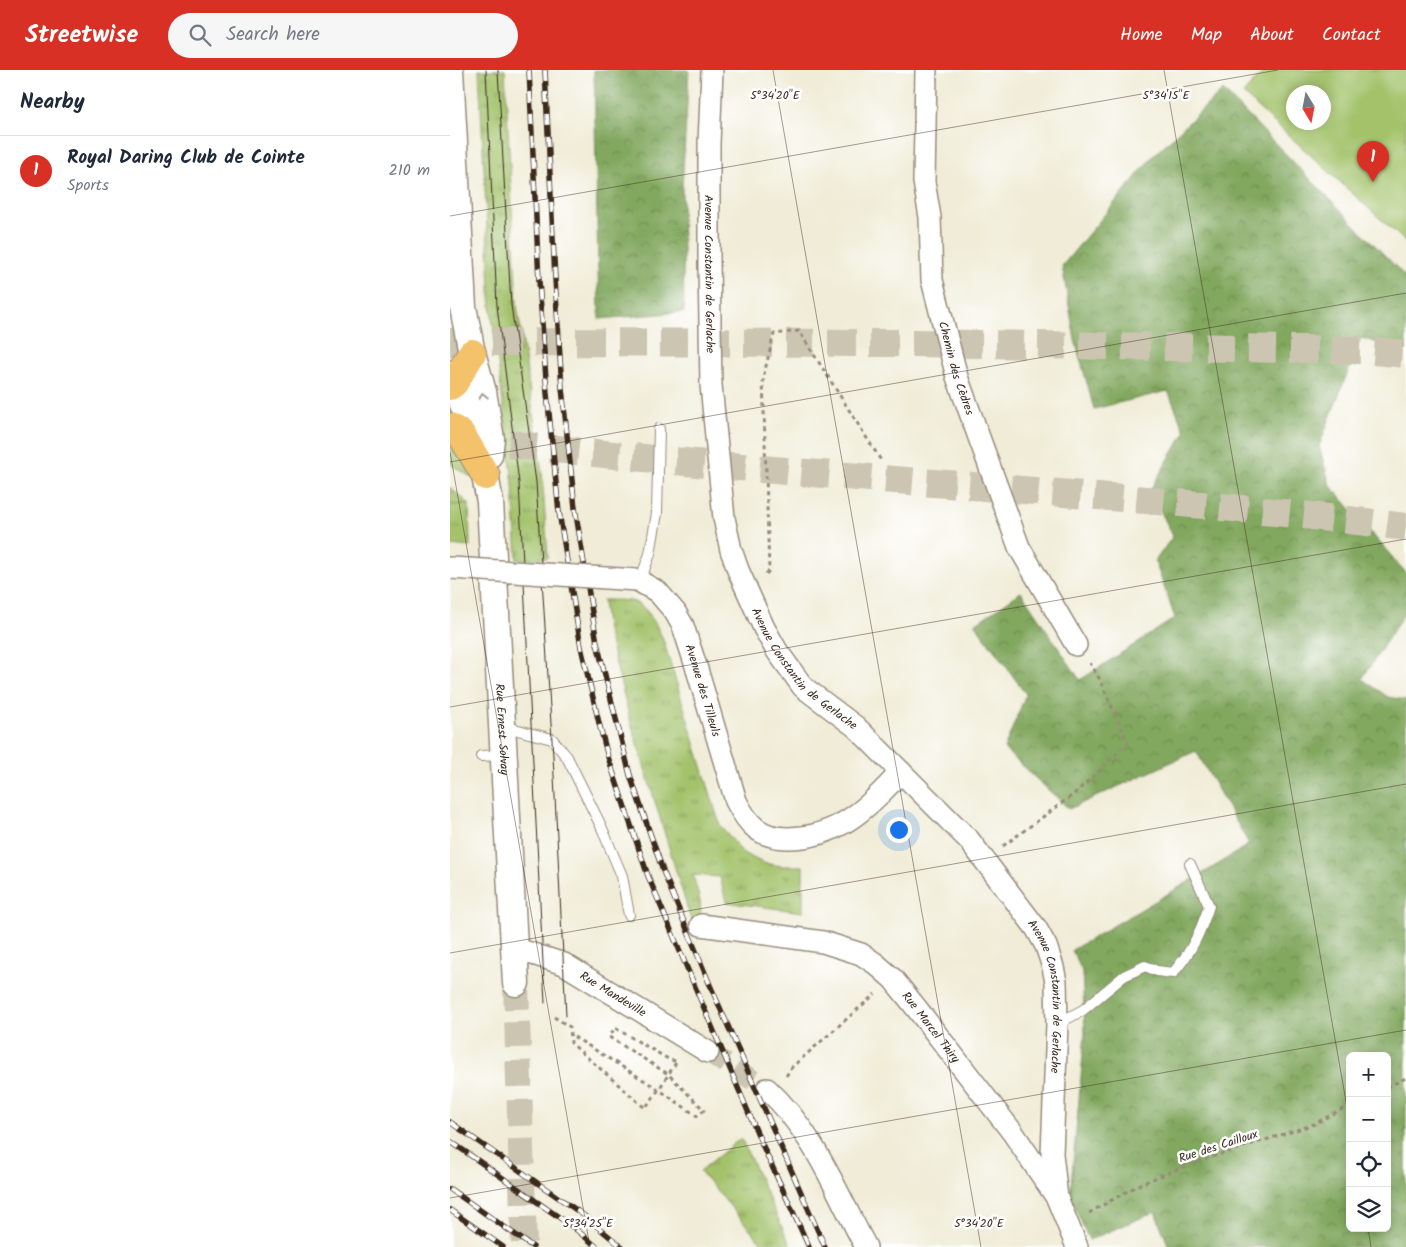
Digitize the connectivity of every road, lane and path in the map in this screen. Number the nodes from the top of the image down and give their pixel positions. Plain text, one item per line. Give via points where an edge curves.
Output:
1 (450, 70) edge
2 (712, 70) edge
3 (926, 70) edge
4 (472, 353) junction
5 (451, 381) edge
6 (450, 427) edge
7 (659, 429) dead end
8 (882, 462) dead end
9 (486, 476) junction
10 (459, 569) edge
11 (639, 580) junction
12 (746, 591) junction
13 (1076, 645) joint
14 (502, 726) junction
15 (901, 772) junction
16 (984, 859) junction
17 (1190, 864) dead end
18 (629, 915) dead end
19 (701, 925) dead end
20 (514, 948) junction
21 (892, 979) junction
22 (516, 984) tunnel mouth
23 (554, 1017) dead end
24 (1058, 1024) junction
25 (571, 1035) junction
26 (708, 1052) tunnel mouth
27 (668, 1074) junction
28 (1406, 1078) edge
29 (1391, 1085) edge
30 (658, 1089) junction
31 (770, 1092) joint
32 (1346, 1107) edge
33 (1057, 1198) junction
34 (1094, 1210) dead end
35 (866, 1247) edge
36 (1077, 1247) edge

1 - 4 street, Rue Ernest Solvay via 463,307
2 - 12 street, Avenue Constantin de Gerlache via 709,144 711,385 724,518 730,550
3 - 13 street, Chemin des Cèdres via 924,182 930,217 932,280 957,377 1020,547
4 - 5 highway
9 -> 4 street, Rue Ernest Solvay via 491,439
5 - 9 street, Rue Ernest Solvay
6 - 9 highway via 461,434
7 - 11 lane via 657,514 650,554
8 - 12 path via 799,330 774,334 763,378 770,571
9 - 14 street, Rue Ernest Solvay
10 - 11 street, bridge
11 - 15 street, Avenue des Tilleuls via 658,592 683,626 736,800 753,828 784,838 803,838 838,828
12 - 15 street, Avenue Constantin de Gerlache via 777,651 803,687 856,727
13 - 16 path via 1099,678 1128,743 1073,794
14 - 18 lane via 552,739 567,757 622,876
14 - 20 street, Rue Ernest Solvay via 492,755
15 - 16 street, Avenue Constantin de Gerlache
16 - 24 street, Avenue Constantin de Gerlache via 1046,946 1056,982
17 - 24 lane via 1209,906 1201,932 1173,973 1145,966 1124,976 1083,1010
19 - 21 street, Rue Marcel Thiry via 823,942 861,954
20 - 22 street, Rue Ernest Solvay
20 - 26 street, Rue Mandeville via 564,964
21 - 31 path via 792,1067
21 - 33 street, Rue Marcel Thiry via 1013,1133
23 - 25 path via 570,1027
24 - 33 street, Avenue Constantin de Gerlache via 1052,1154
25 - 30 path
25 - 30 path via 571,1043 644,1108
27 - 27 path via 609,1037 615,1028 677,1061
27 - 30 path
27 - 30 path via 704,1110 697,1116
28 - 29 path
31 - 35 street via 796,1120 821,1158
32 - 34 path, Rue des Cailloux via 1312,1125 1193,1163 1140,1184
33 - 36 street, Rue Marcel Thiry

